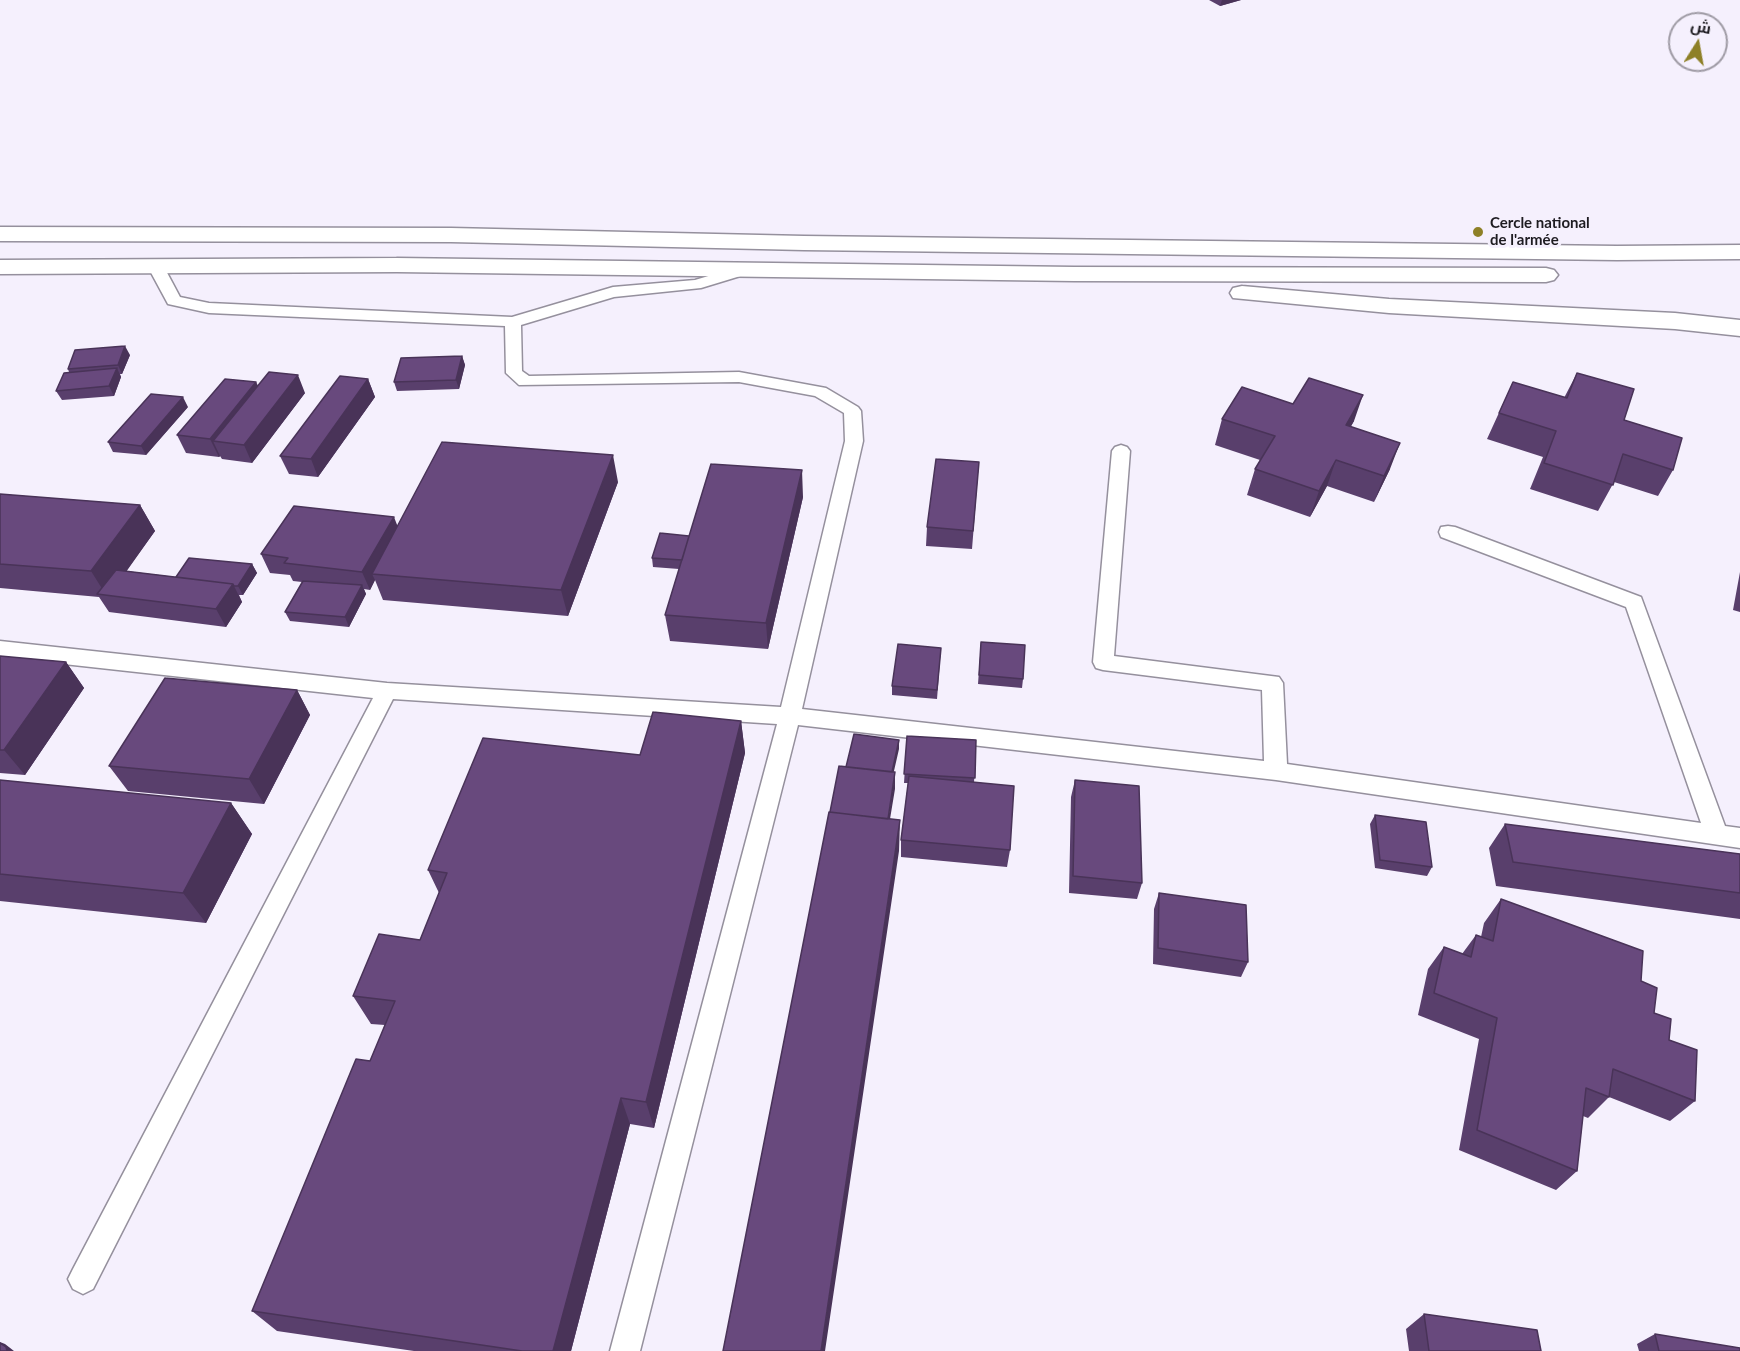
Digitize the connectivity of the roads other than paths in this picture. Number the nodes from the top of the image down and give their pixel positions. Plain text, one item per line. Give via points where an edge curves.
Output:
1 (0, 234) edge
2 (1740, 252) edge
3 (0, 267) edge
4 (156, 267) junction
5 (742, 271) junction
6 (1074, 274) junction
7 (1740, 274) edge
8 (513, 322) junction
9 (1740, 328) edge
10 (1121, 452) dead end
11 (1448, 532) dead end
12 (0, 649) edge
13 (387, 691) junction
14 (790, 716) junction
15 (1276, 771) junction
16 (1717, 835) junction
17 (1740, 838) edge
18 (83, 1279) dead end
19 (625, 1351) edge

1 - 2 highway via 451,234 804,243
3 - 4 highway
4 - 5 highway via 397,265
4 - 8 lane via 174,301 209,308
5 - 6 highway
5 - 8 lane via 696,285 613,292
6 - 7 highway
6 - 9 highway via 1368,305
8 - 14 lane via 513,373 525,381 739,377 820,392 852,411 854,441
10 - 15 lane via 1103,662 1272,683
11 - 16 lane via 1634,602
12 - 13 lane
13 - 14 lane
13 - 18 lane
14 - 15 lane
14 - 19 lane
15 - 16 lane
16 - 17 lane

